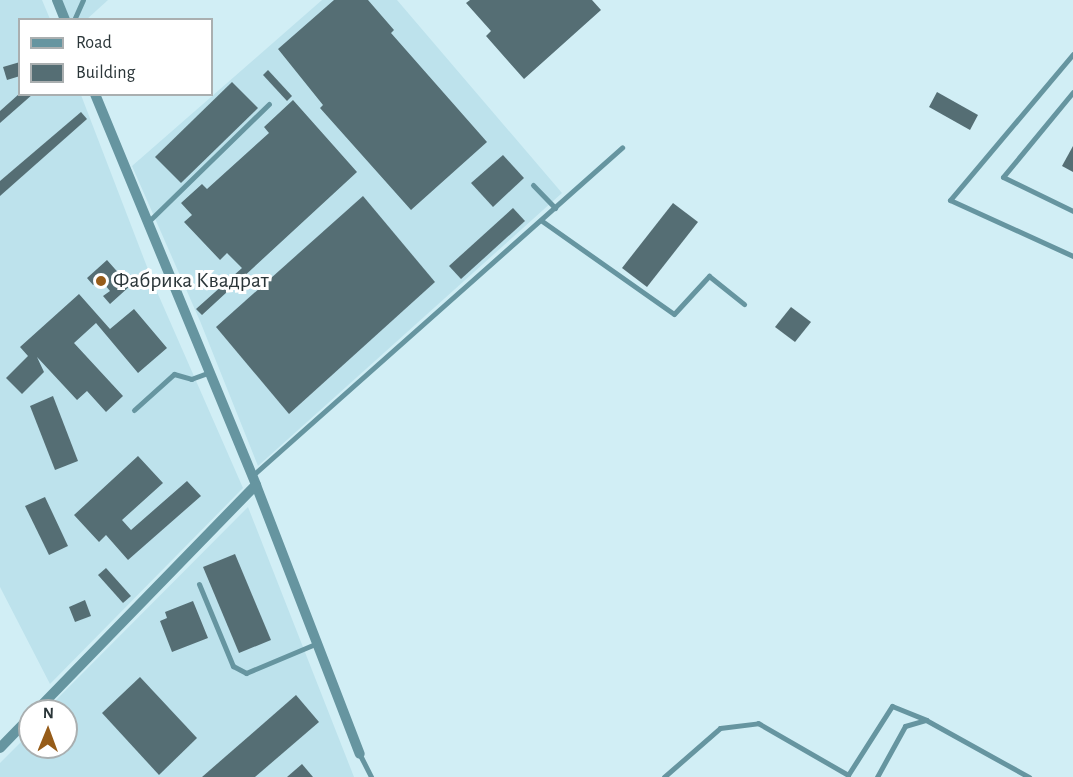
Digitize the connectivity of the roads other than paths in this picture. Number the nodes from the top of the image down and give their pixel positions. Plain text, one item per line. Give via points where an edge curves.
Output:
1 (57, 0) edge
2 (83, 0) edge
3 (64, 18) edge
4 (75, 18) edge
5 (1073, 54) edge
6 (1073, 92) edge
7 (96, 96) edge
8 (269, 104) dead end
9 (622, 147) dead end
10 (533, 185) dead end
11 (555, 208) junction
12 (1073, 211) edge
13 (542, 221) junction
14 (148, 222) junction
15 (1073, 256) edge
16 (744, 304) dead end
17 (210, 372) junction
18 (134, 410) dead end
19 (254, 480) junction
20 (199, 584) dead end
21 (315, 644) junction
22 (47, 699) edge
23 (926, 720) junction
24 (18, 729) edge
25 (0, 748) edge
26 (360, 754) joint
27 (371, 777) edge
28 (664, 777) edge
29 (877, 777) edge
30 (1029, 777) edge

1 - 3 street
2 - 4 lane
5 - 15 lane via 950,200
6 - 12 lane via 1003,177
7 - 14 street
8 - 14 lane
9 - 11 lane
10 - 11 lane
11 - 13 lane
13 - 16 lane via 674,314 709,276
13 - 19 lane
14 - 17 street
17 - 18 lane via 191,379 174,374
17 - 19 street
19 - 21 street
19 - 22 street
20 - 21 lane via 233,666 246,673
21 - 26 street
23 - 28 lane via 892,706 848,775 758,723 720,728
23 - 29 lane via 905,726
23 - 30 lane
24 - 25 street
26 - 27 lane

